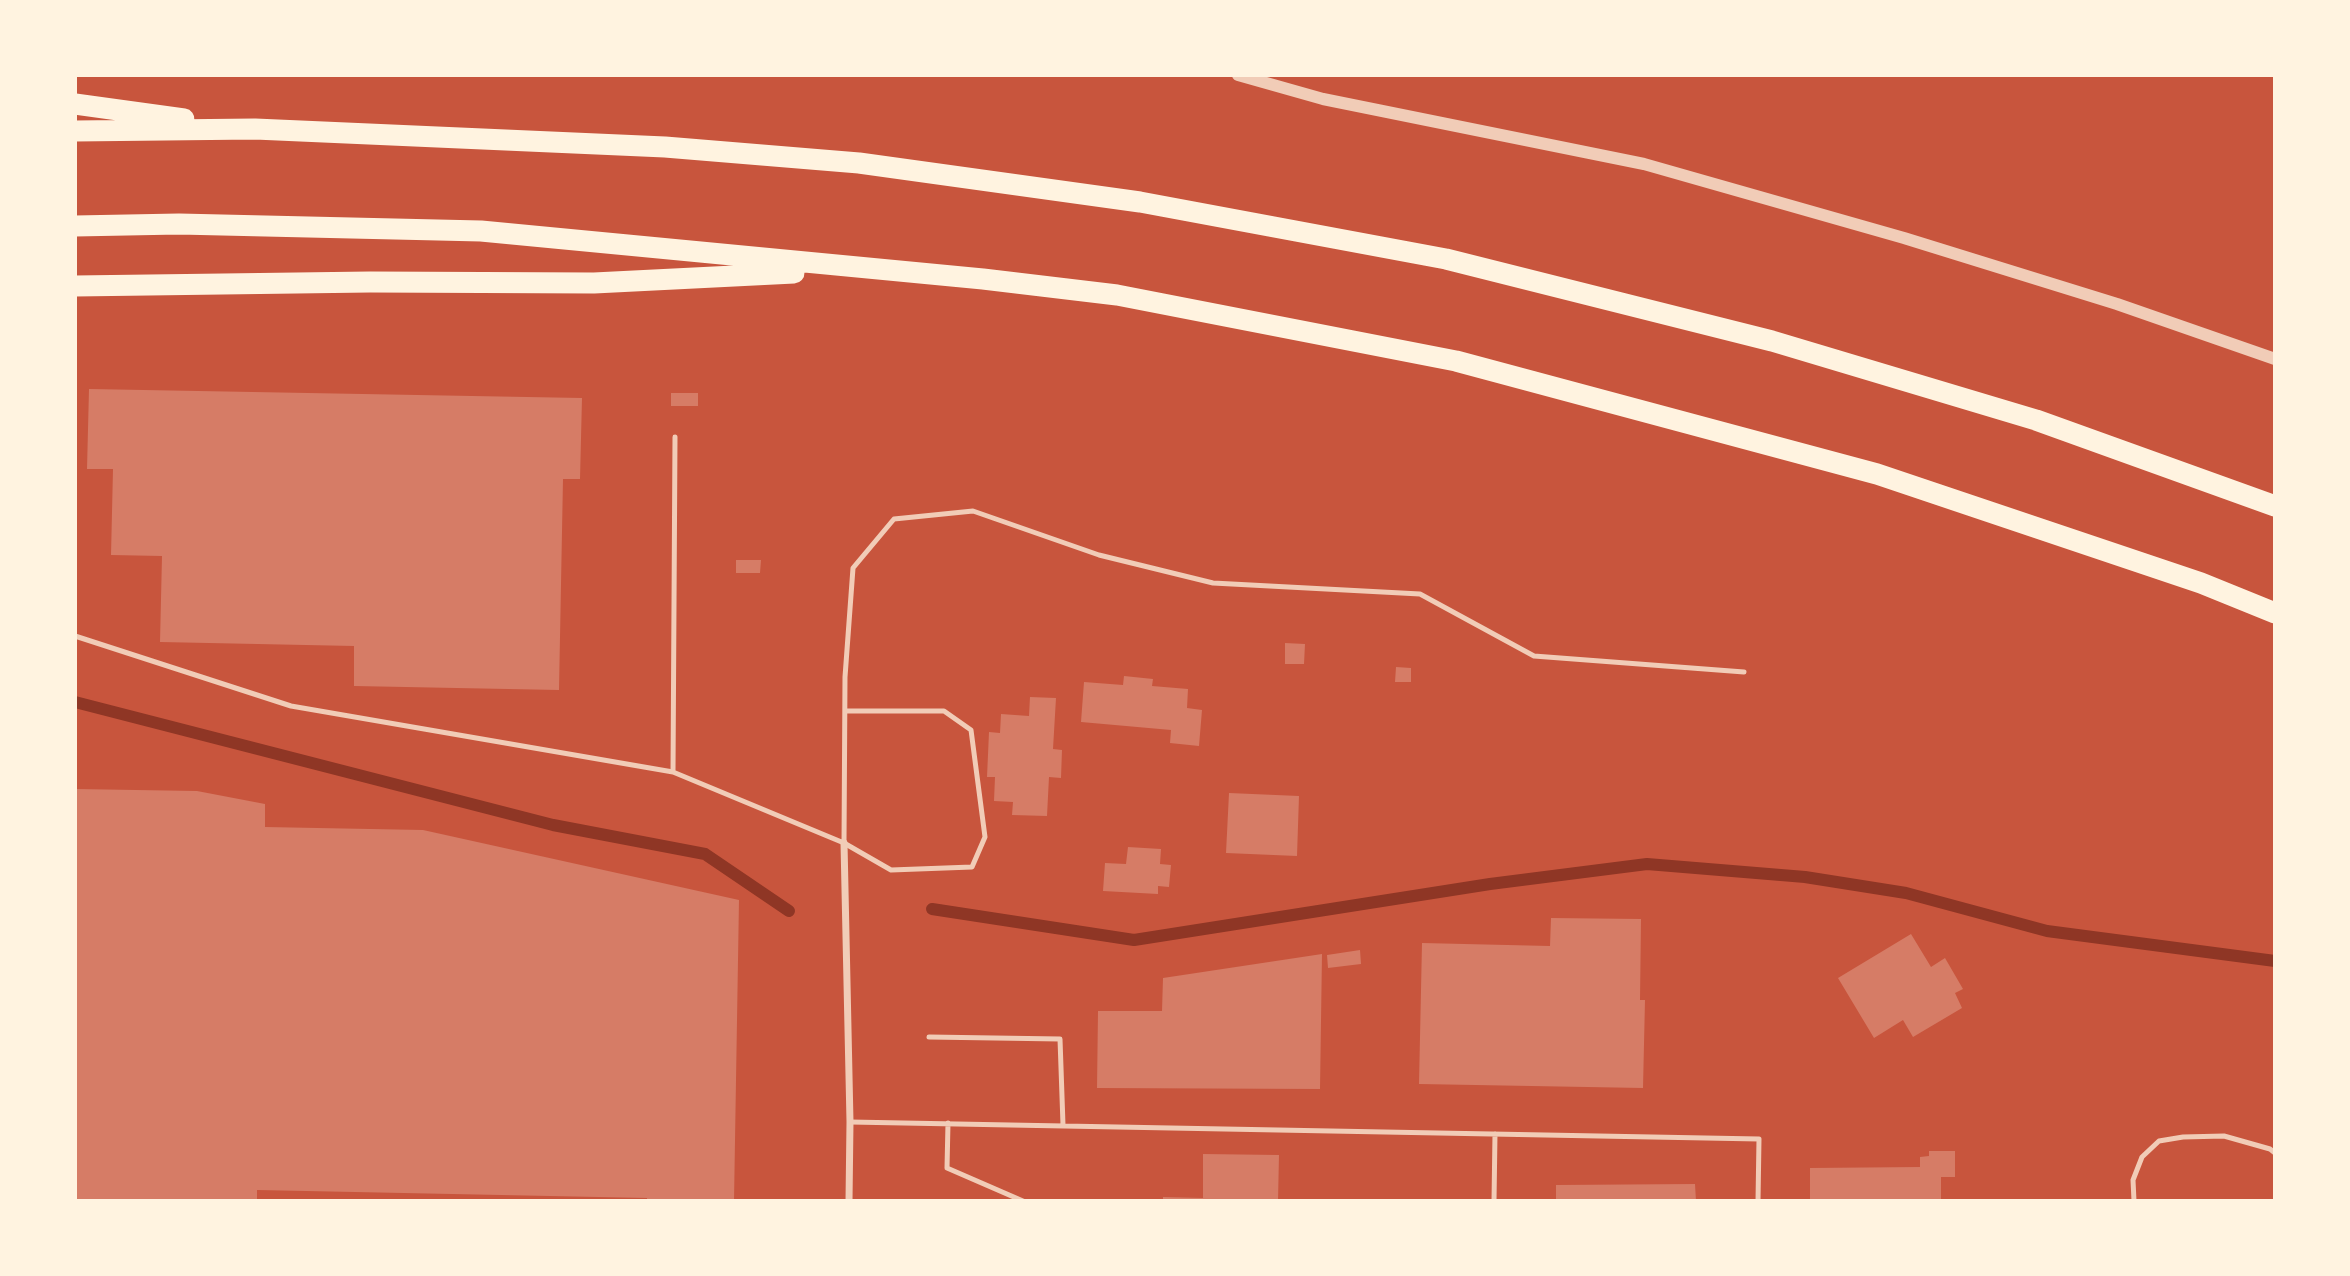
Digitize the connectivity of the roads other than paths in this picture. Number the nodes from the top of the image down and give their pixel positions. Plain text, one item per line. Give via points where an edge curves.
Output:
1 (1238, 75) edge
2 (75, 104) edge
3 (255, 129) junction
4 (75, 131) edge
5 (75, 226) edge
6 (866, 269) junction
7 (75, 286) edge
8 (2275, 359) edge
9 (675, 437) dead end
10 (2275, 506) edge
11 (2275, 613) edge
12 (75, 635) edge
13 (1744, 672) dead end
14 (845, 711) junction
15 (673, 772) junction
16 (844, 843) junction
17 (929, 1037) dead end
18 (850, 1122) junction
19 (948, 1123) junction
20 (1063, 1125) junction
21 (1495, 1134) junction
22 (2275, 1153) edge
23 (849, 1201) edge
24 (1023, 1201) edge
25 (1494, 1201) edge
26 (1758, 1201) edge
27 (2134, 1201) edge

1 - 8 street via 1322,99 1644,164 1905,238
2 - 3 highway
3 - 4 highway
3 - 10 highway via 665,147 845,162 1174,207 1446,259 1772,341 2036,420
5 - 6 highway via 180,224 481,232
6 - 7 highway via 594,283
6 - 11 highway via 1116,295 1456,361 1877,474 2201,583
9 - 15 lane
12 - 15 lane via 291,706
13 - 14 lane via 1534,656 1420,594 1213,583 1099,555 974,511 894,519 853,568
14 - 16 lane
14 - 16 lane via 944,711 971,730 985,837 972,867 891,870
15 - 16 lane
16 - 18 street
17 - 20 lane via 1060,1039
18 - 19 lane
18 - 23 street
19 - 20 lane
19 - 24 lane via 947,1168
20 - 21 lane
21 - 25 lane
21 - 26 lane via 1759,1139
22 - 27 lane via 2224,1136 2159,1141 2142,1157 2133,1180

